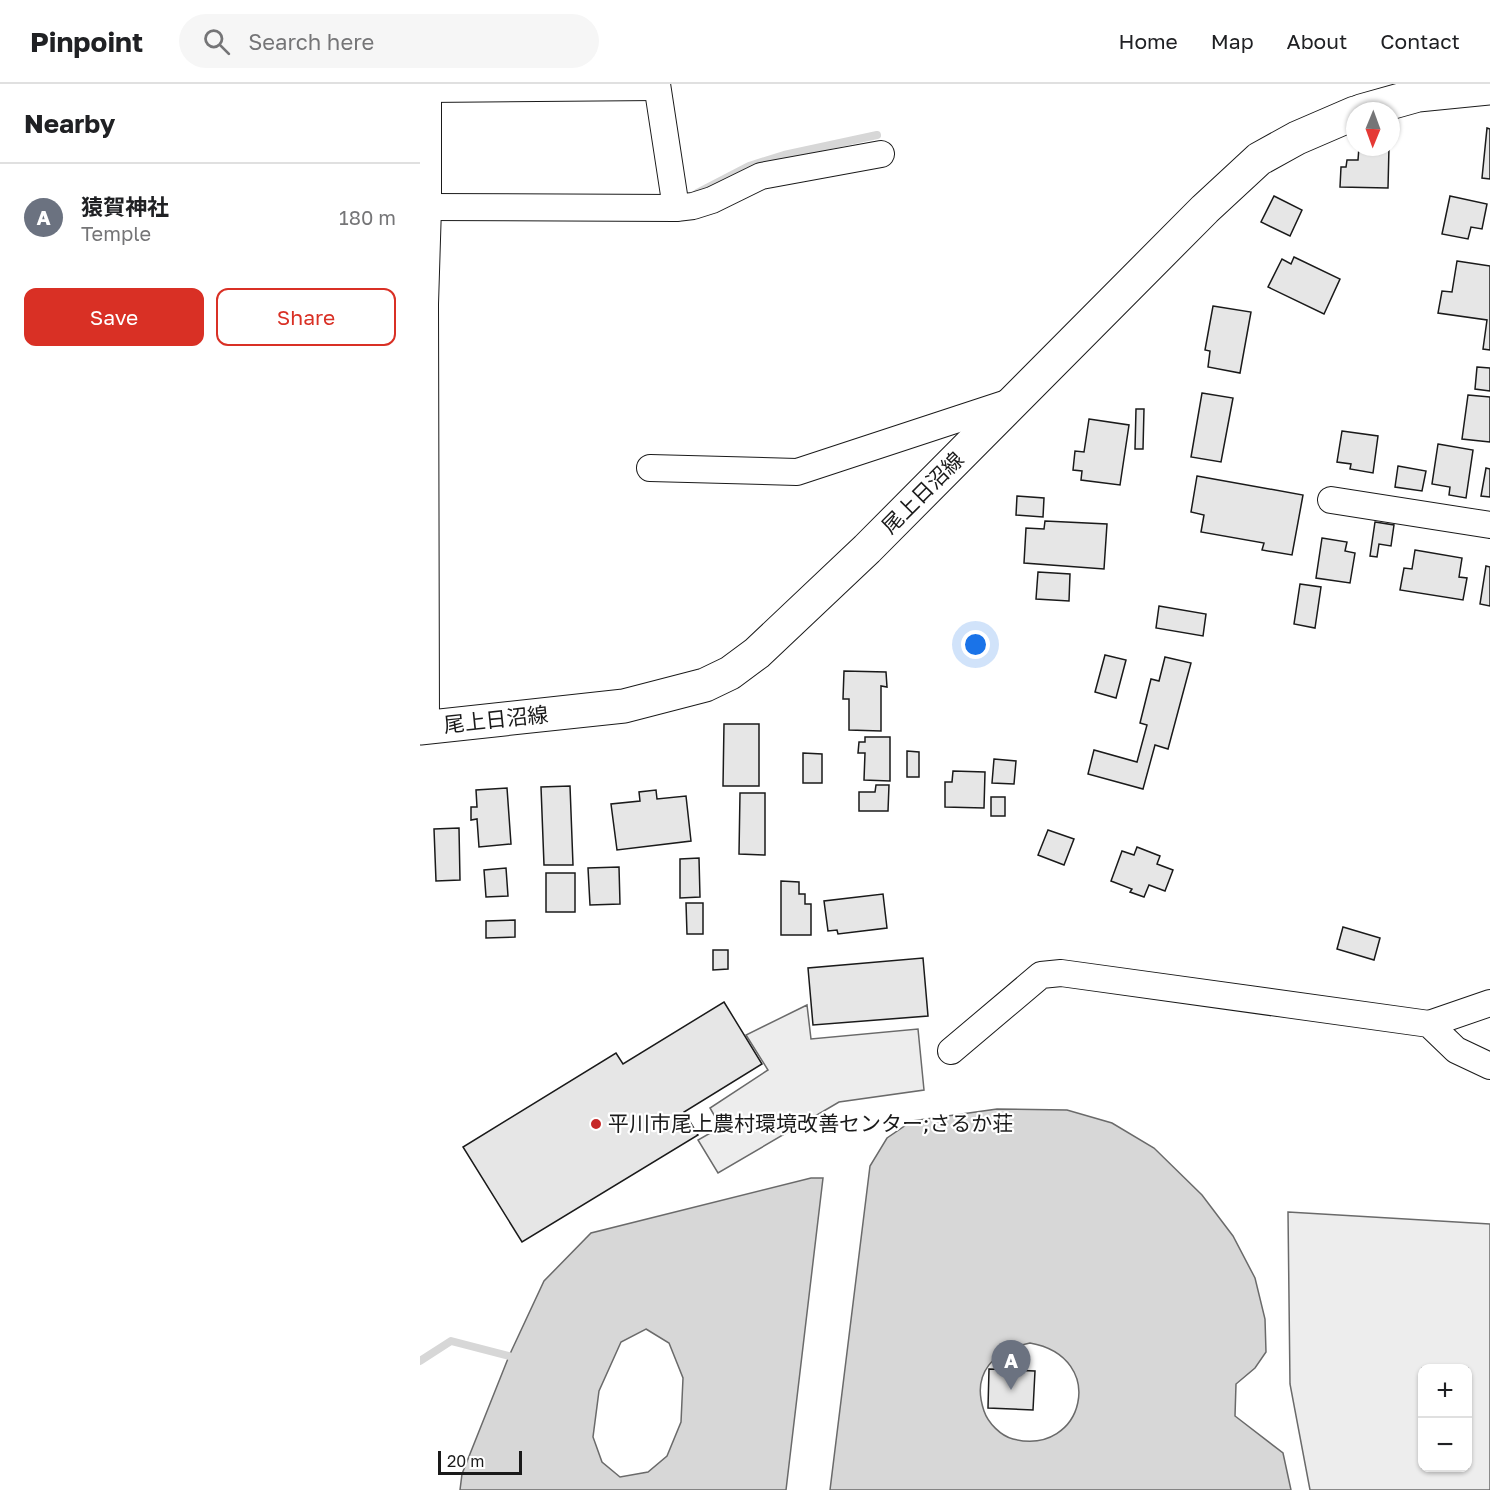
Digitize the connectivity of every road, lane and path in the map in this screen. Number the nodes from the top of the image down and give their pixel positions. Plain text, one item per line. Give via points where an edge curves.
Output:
1 (657, 86) edge
2 (425, 87) edge
3 (1490, 88) edge
4 (1393, 102) edge
5 (1346, 117) edge
6 (881, 154) dead end
7 (428, 207) junction
8 (676, 207) junction
9 (1013, 401) junction
10 (650, 468) dead end
11 (1331, 500) dead end
12 (1490, 525) edge
13 (423, 727) edge
14 (1490, 1003) edge
15 (1429, 1024) junction
16 (951, 1052) dead end
17 (1490, 1066) edge

1 - 2 street
1 - 8 street
2 - 7 street
3 - 4 main road via 1418,95
5 - 9 main road, 尾上日沼線 via 1259,159
6 - 8 street via 761,176 712,200
7 - 8 street
7 - 13 street
9 - 10 street via 798,472
9 - 13 main road, 尾上日沼線 via 867,549 757,653 730,673 705,685 624,706
11 - 12 street
14 - 15 street
15 - 16 street via 1061,974 1041,975
15 - 17 street via 1456,1050

